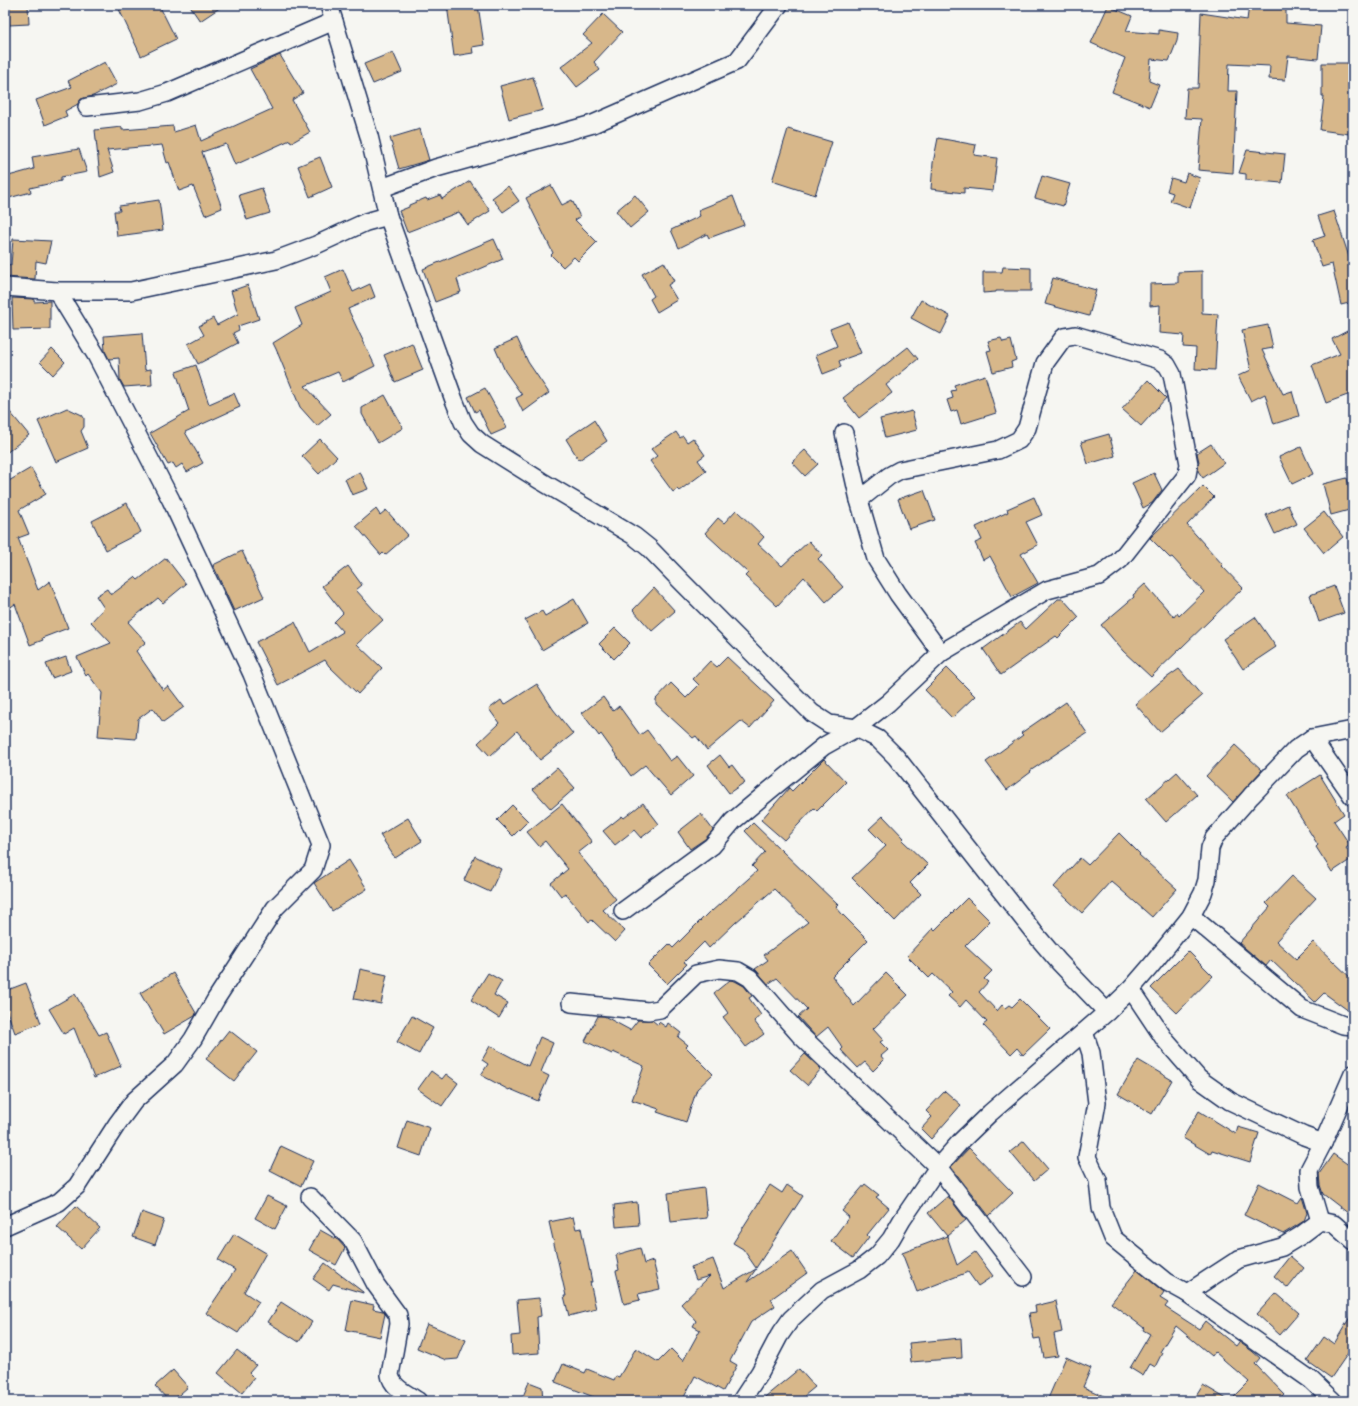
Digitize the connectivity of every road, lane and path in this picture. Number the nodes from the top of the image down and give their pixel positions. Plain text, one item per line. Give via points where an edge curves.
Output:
1 (780, 5) edge
2 (332, 13) edge
3 (87, 107) dead end
4 (382, 188) junction
5 (388, 216) junction
6 (5, 287) edge
7 (57, 291) junction
8 (844, 432) dead end
9 (859, 500) junction
10 (941, 653) junction
11 (856, 728) junction
12 (1353, 730) edge
13 (1312, 738) junction
14 (1353, 797) edge
15 (623, 911) dead end
16 (1191, 916) junction
17 (1131, 988) junction
18 (571, 1003) dead end
19 (1106, 1012) junction
20 (1353, 1026) edge
21 (1084, 1032) junction
22 (1353, 1074) edge
23 (1324, 1143) junction
24 (938, 1167) junction
25 (310, 1197) dead end
26 (1320, 1221) junction
27 (5, 1226) edge
28 (1353, 1241) edge
29 (1023, 1277) dead end
30 (1187, 1293) junction
31 (418, 1401) edge
32 (741, 1401) edge
33 (1333, 1401) edge

1 - 4 street via 737,61 593,124 436,168
2 - 3 street via 167,93 140,101
2 - 4 street
4 - 5 street
5 - 7 street via 366,222 276,260 238,269 131,291
5 - 11 street via 454,400 471,434 482,444 650,548 812,713 829,724
6 - 7 street
7 - 27 street via 96,355 171,500 252,674 321,845 313,870 275,908 176,1064 134,1102 116,1124 77,1186 59,1202
8 - 9 street
9 - 10 street via 876,559
9 - 10 street via 900,470 998,450 1019,440 1027,428 1045,363 1064,337 1075,336 1160,360 1167,365 1172,374 1189,464 1187,475 1120,560 1099,576 1047,590
10 - 11 street via 888,703
11 - 15 street via 824,746 733,821 712,846
11 - 19 street via 878,739 896,757 1036,935
12 - 13 street
13 - 14 street
13 - 16 street via 1296,749 1214,838 1210,848 1207,880
16 - 17 street
16 - 20 street via 1302,1009 1343,1025
17 - 19 street
17 - 23 street via 1165,1040 1198,1079 1230,1101
18 - 24 street via 648,1011 660,1009 696,974 718,969 738,971 750,978 799,1034
19 - 21 street
21 - 24 street via 990,1113
21 - 30 street via 1091,1053 1097,1103 1087,1157 1098,1180 1101,1208 1112,1238 1167,1282
22 - 23 street
23 - 26 street via 1309,1170 1310,1187
24 - 29 street
24 - 32 street via 877,1256 859,1270 822,1290 791,1318
25 - 31 street via 353,1241 376,1285 398,1315 391,1380
26 - 28 street via 1334,1224
26 - 30 street via 1282,1247 1240,1259
30 - 33 street via 1311,1380

